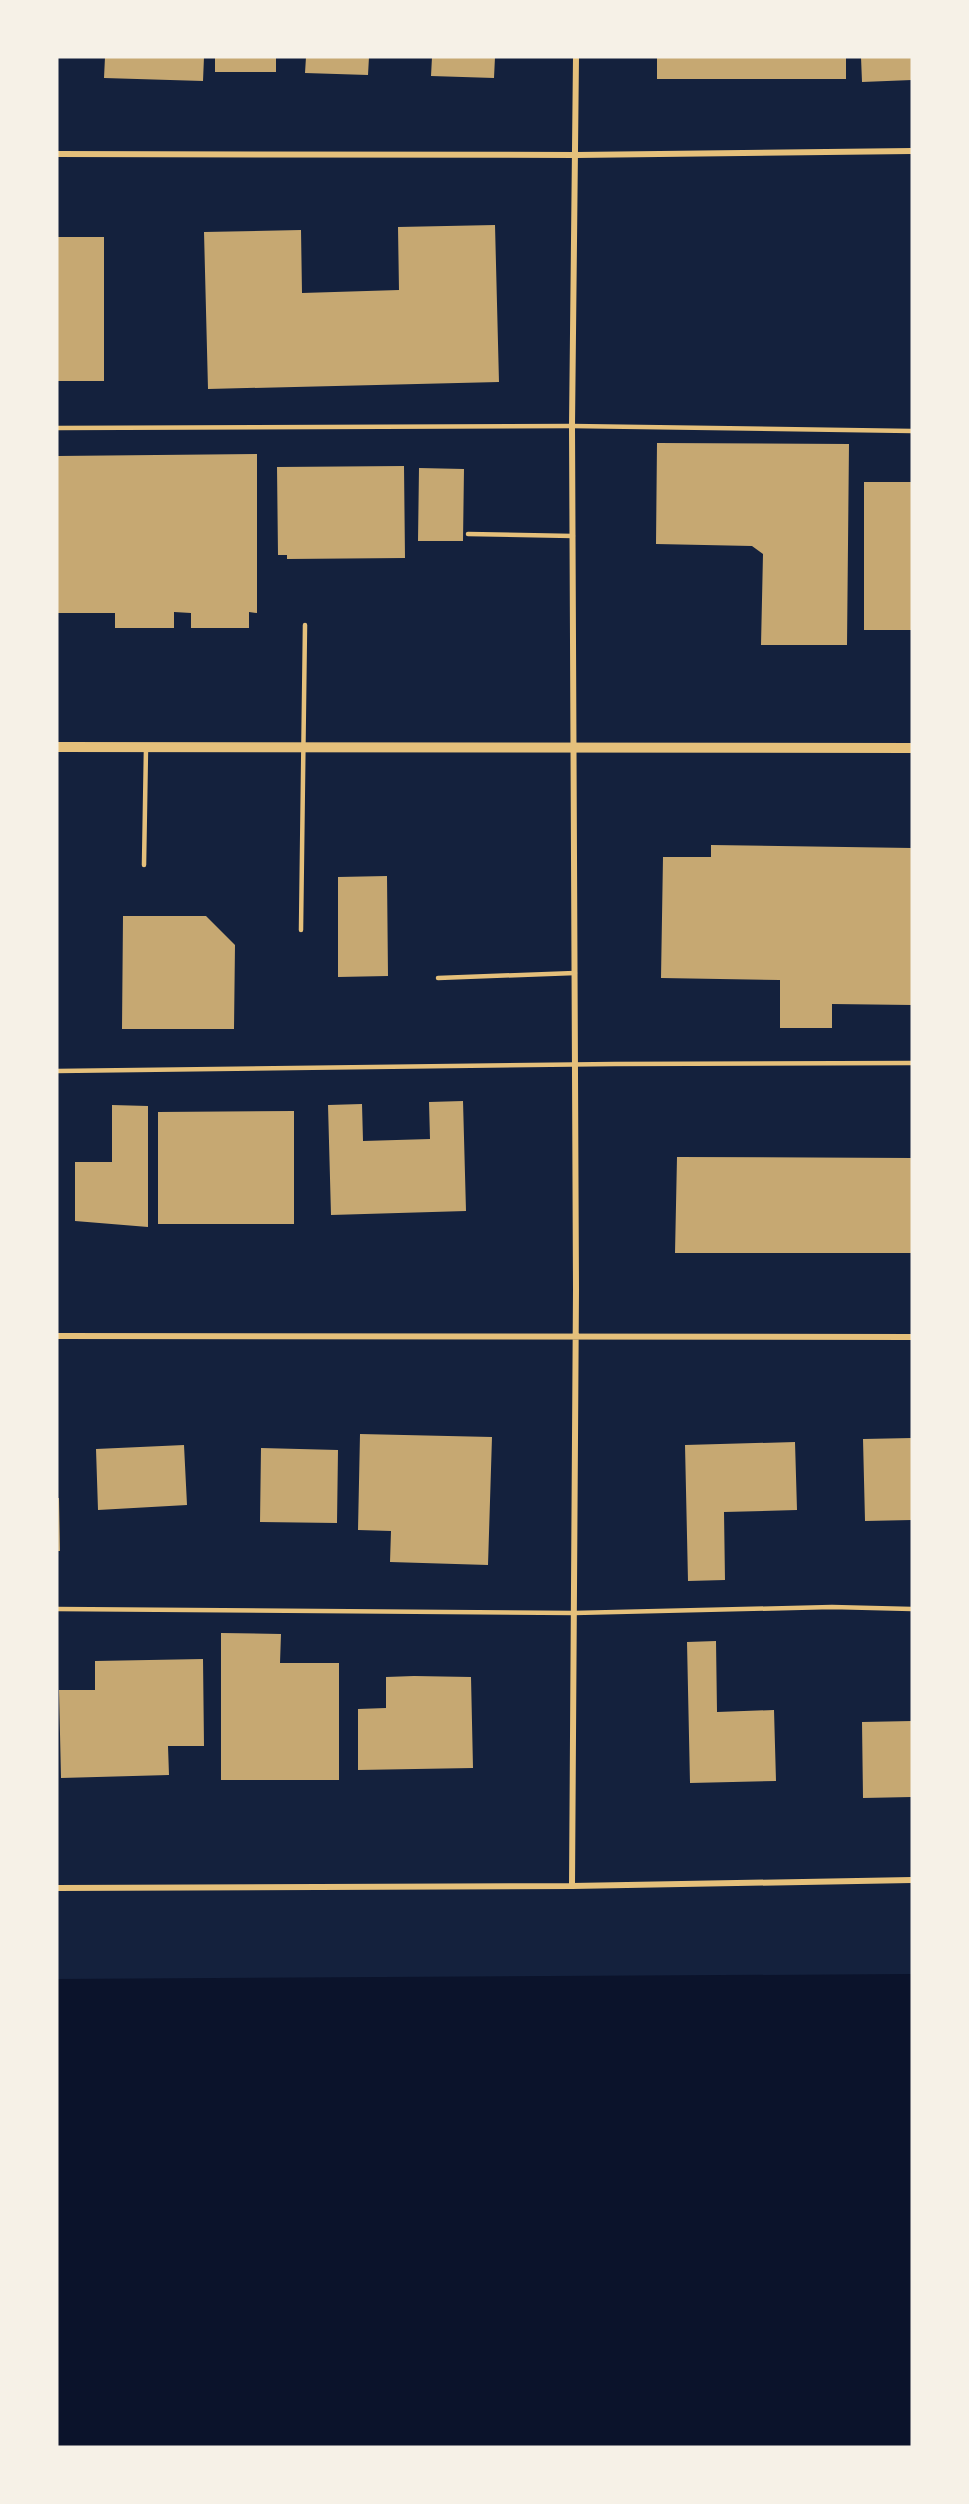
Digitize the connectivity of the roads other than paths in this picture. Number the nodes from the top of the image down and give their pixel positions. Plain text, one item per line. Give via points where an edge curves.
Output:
1 (576, 57) edge
2 (912, 151) edge
3 (57, 154) edge
4 (576, 154) junction
5 (572, 426) junction
6 (57, 428) edge
7 (912, 431) edge
8 (468, 534) dead end
9 (573, 536) junction
10 (305, 625) dead end
11 (57, 747) edge
12 (574, 747) junction
13 (146, 748) junction
14 (302, 748) junction
15 (912, 748) edge
16 (144, 865) dead end
17 (301, 930) dead end
18 (575, 973) junction
19 (438, 978) dead end
20 (912, 1063) edge
21 (575, 1065) junction
22 (57, 1071) edge
23 (57, 1336) edge
24 (575, 1336) junction
25 (912, 1337) edge
26 (57, 1609) edge
27 (912, 1609) edge
28 (574, 1613) junction
29 (912, 1880) edge
30 (572, 1886) junction
31 (57, 1888) edge

1 - 4 street
2 - 4 street
3 - 4 street
4 - 5 street
5 - 6 lane
5 - 7 lane
5 - 9 street
8 - 9 lane
9 - 12 street
10 - 14 lane
11 - 13 street
12 - 14 street
12 - 15 street
12 - 18 street
13 - 14 street
13 - 16 lane
14 - 17 lane
18 - 19 lane
18 - 21 street
20 - 21 lane
21 - 22 lane
21 - 24 street
23 - 24 street
24 - 25 street
24 - 28 street
26 - 28 lane
27 - 28 lane
28 - 30 street
29 - 30 street
30 - 31 street

